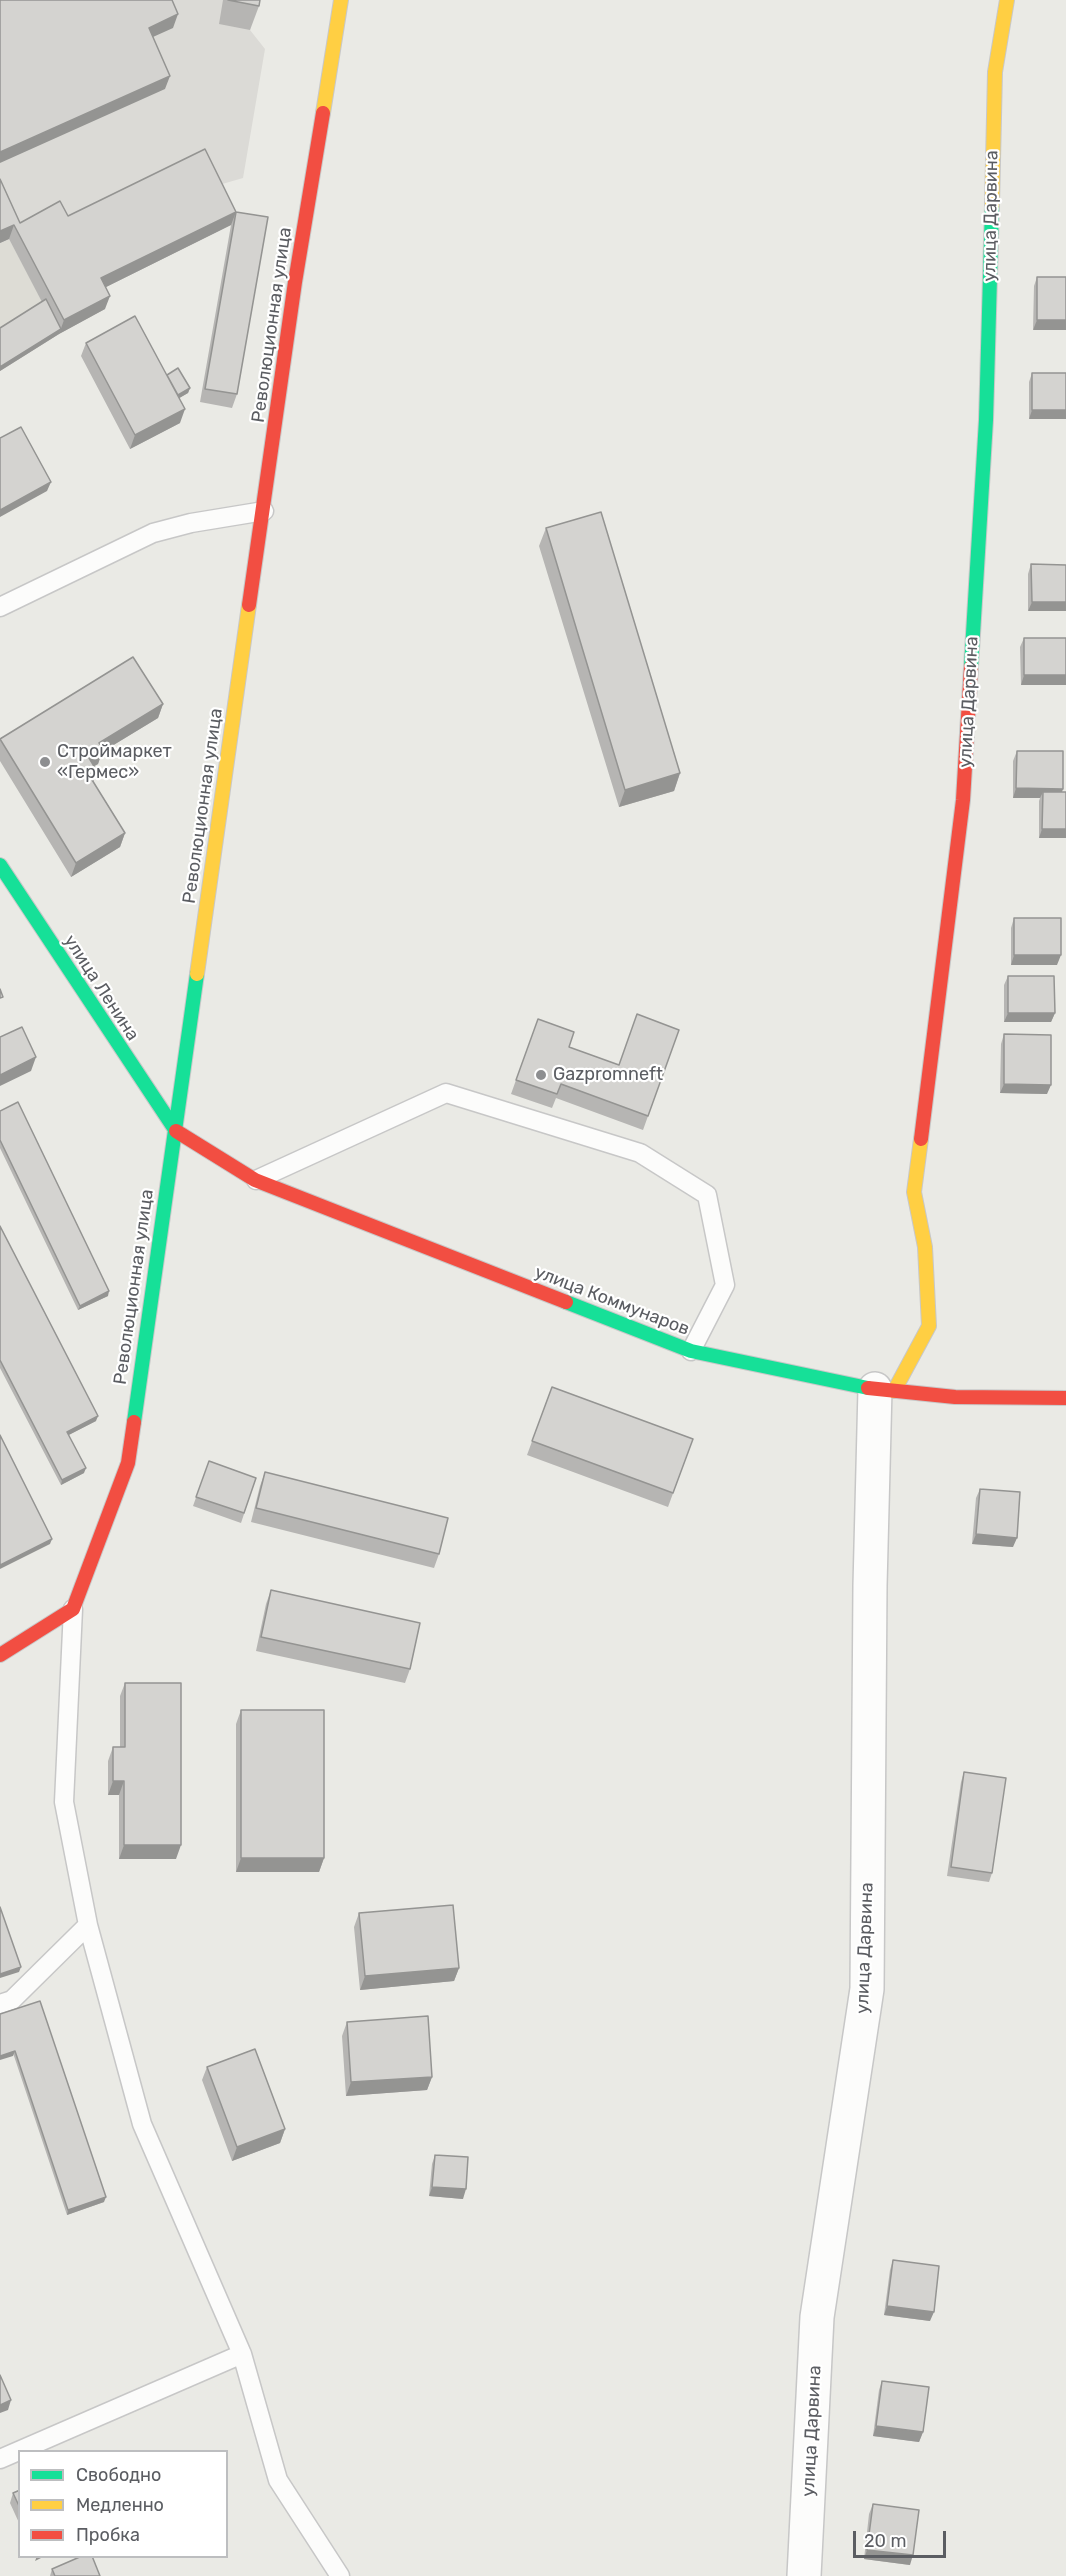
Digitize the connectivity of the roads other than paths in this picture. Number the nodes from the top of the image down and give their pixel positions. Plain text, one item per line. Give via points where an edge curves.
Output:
1 (341, 0) edge
2 (1007, 0) edge
3 (264, 511) junction
4 (0, 607) edge
5 (0, 865) edge
6 (174, 1129) junction
7 (255, 1180) junction
8 (691, 1351) junction
9 (885, 1390) junction
10 (1066, 1398) edge
11 (73, 1609) junction
12 (0, 1655) edge
13 (88, 1925) junction
14 (0, 2004) edge
15 (242, 2354) junction
16 (23, 2450) edge
17 (18, 2452) edge
18 (0, 2460) edge
19 (340, 2576) edge
20 (804, 2576) edge

1 - 3 street, Революционная улица via 295,282
2 - 9 street, улица Дарвина via 995,72 986,420 963,800 914,1192 925,1247 929,1326
3 - 4 lane via 153,533
3 - 6 street, Революционная улица
5 - 6 street, улица Ленина
6 - 7 street, улица Коммунаров
6 - 11 street, Революционная улица via 128,1462
7 - 8 street, улица Коммунаров
7 - 8 lane via 446,1093 640,1153 707,1195 725,1285
8 - 9 street, улица Коммунаров
9 - 10 street, улица Коммунаров via 955,1397
9 - 20 street, улица Дарвина via 870,1586 867,1989 817,2317
11 - 12 street
11 - 13 lane via 64,1802
13 - 14 lane via 12,2000
13 - 15 lane via 142,2124
15 - 16 lane
15 - 19 lane via 278,2480
17 - 18 lane

